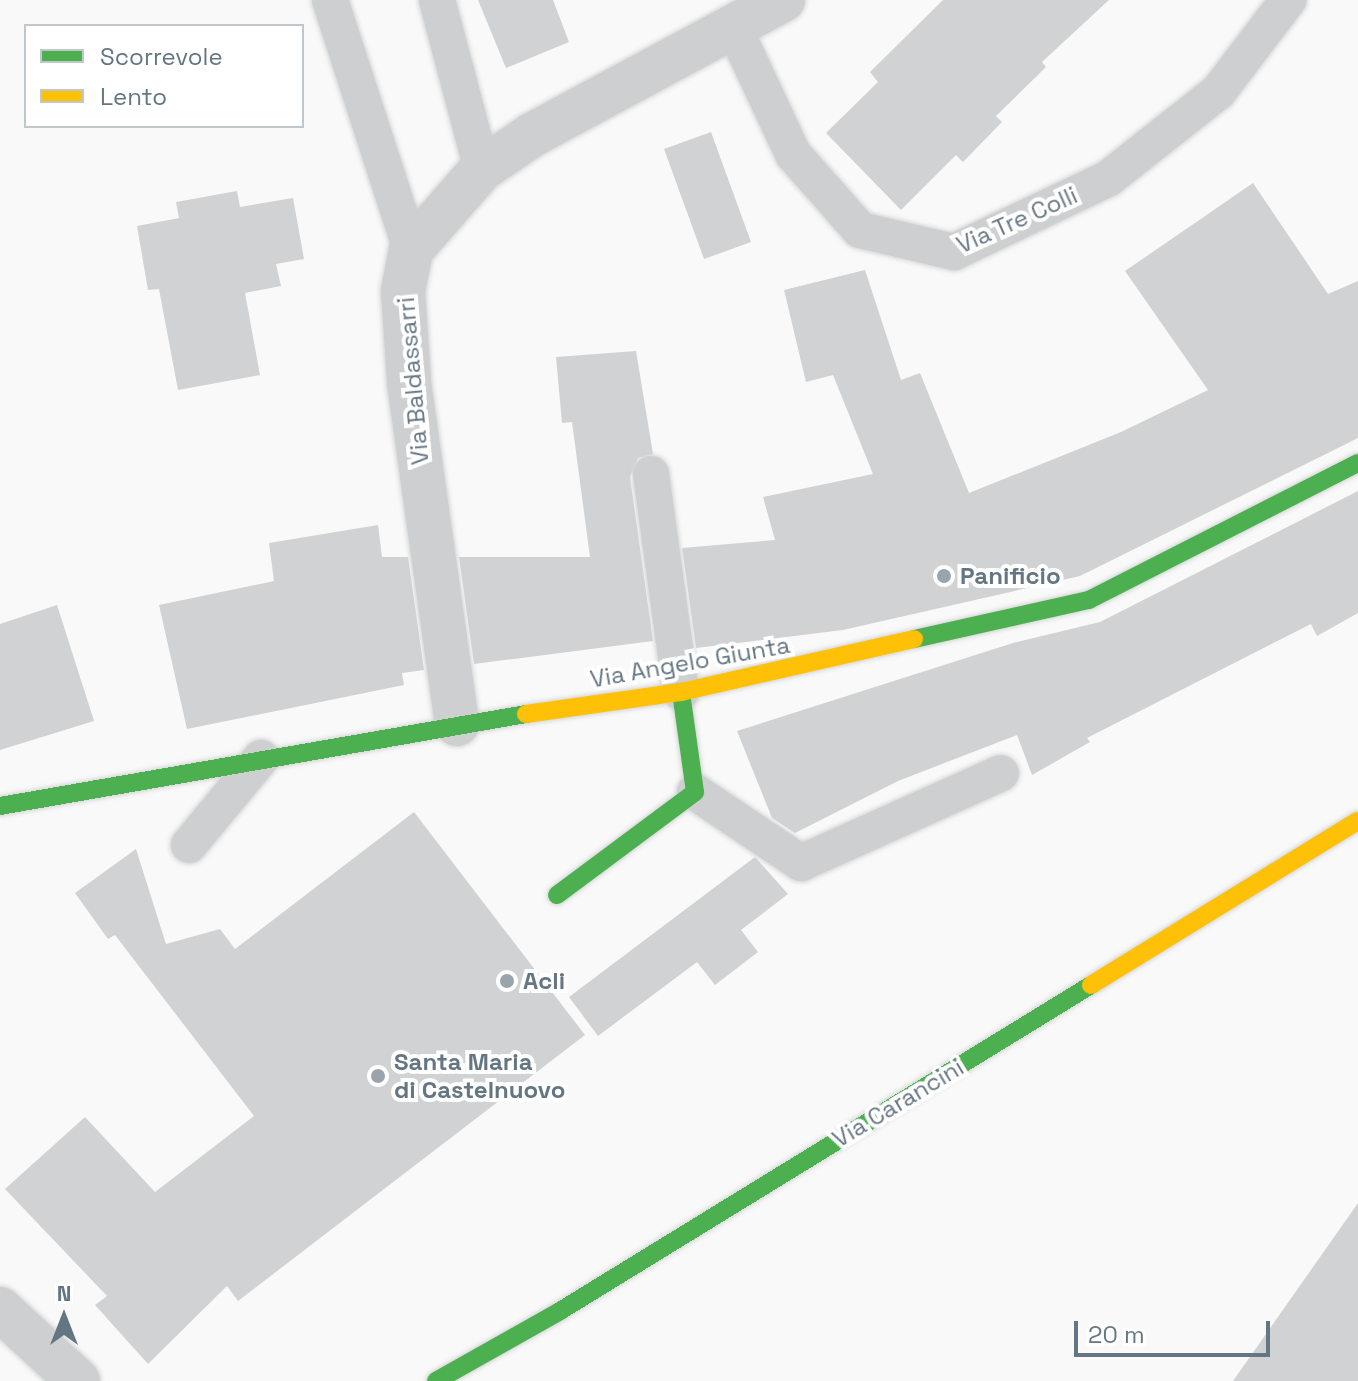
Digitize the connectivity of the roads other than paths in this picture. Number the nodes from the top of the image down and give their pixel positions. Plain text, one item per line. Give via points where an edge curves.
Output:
1 (330, 0) edge
2 (437, 0) edge
3 (783, 0) edge
4 (1288, 0) edge
5 (735, 30) junction
6 (482, 169) junction
7 (411, 250) junction
8 (1358, 463) edge
9 (651, 474) dead end
10 (681, 692) junction
11 (457, 724) junction
12 (261, 758) junction
13 (1001, 773) dead end
14 (695, 792) junction
15 (0, 806) edge
16 (1358, 821) edge
17 (189, 845) dead end
18 (557, 895) dead end
19 (0, 1309) edge
20 (78, 1381) edge
21 (436, 1381) edge

1 - 7 lane
2 - 6 lane
3 - 5 street
4 - 5 lane, Via Tre Colli via 1218,92 1109,178 954,252 860,230 793,154
5 - 6 street via 590,101
6 - 7 street
7 - 11 street, Via Baldassarri via 403,291 409,381
8 - 10 street, Via Angelo Giunta via 1089,600
9 - 10 lane
10 - 11 street, Via Angelo Giunta
10 - 14 street
11 - 12 street, Via Angelo Giunta
12 - 15 street, Via Angelo Giunta
12 - 17 lane
13 - 14 lane via 801,863
14 - 18 street
16 - 21 street, Via Carancini via 560,1311
19 - 20 street

